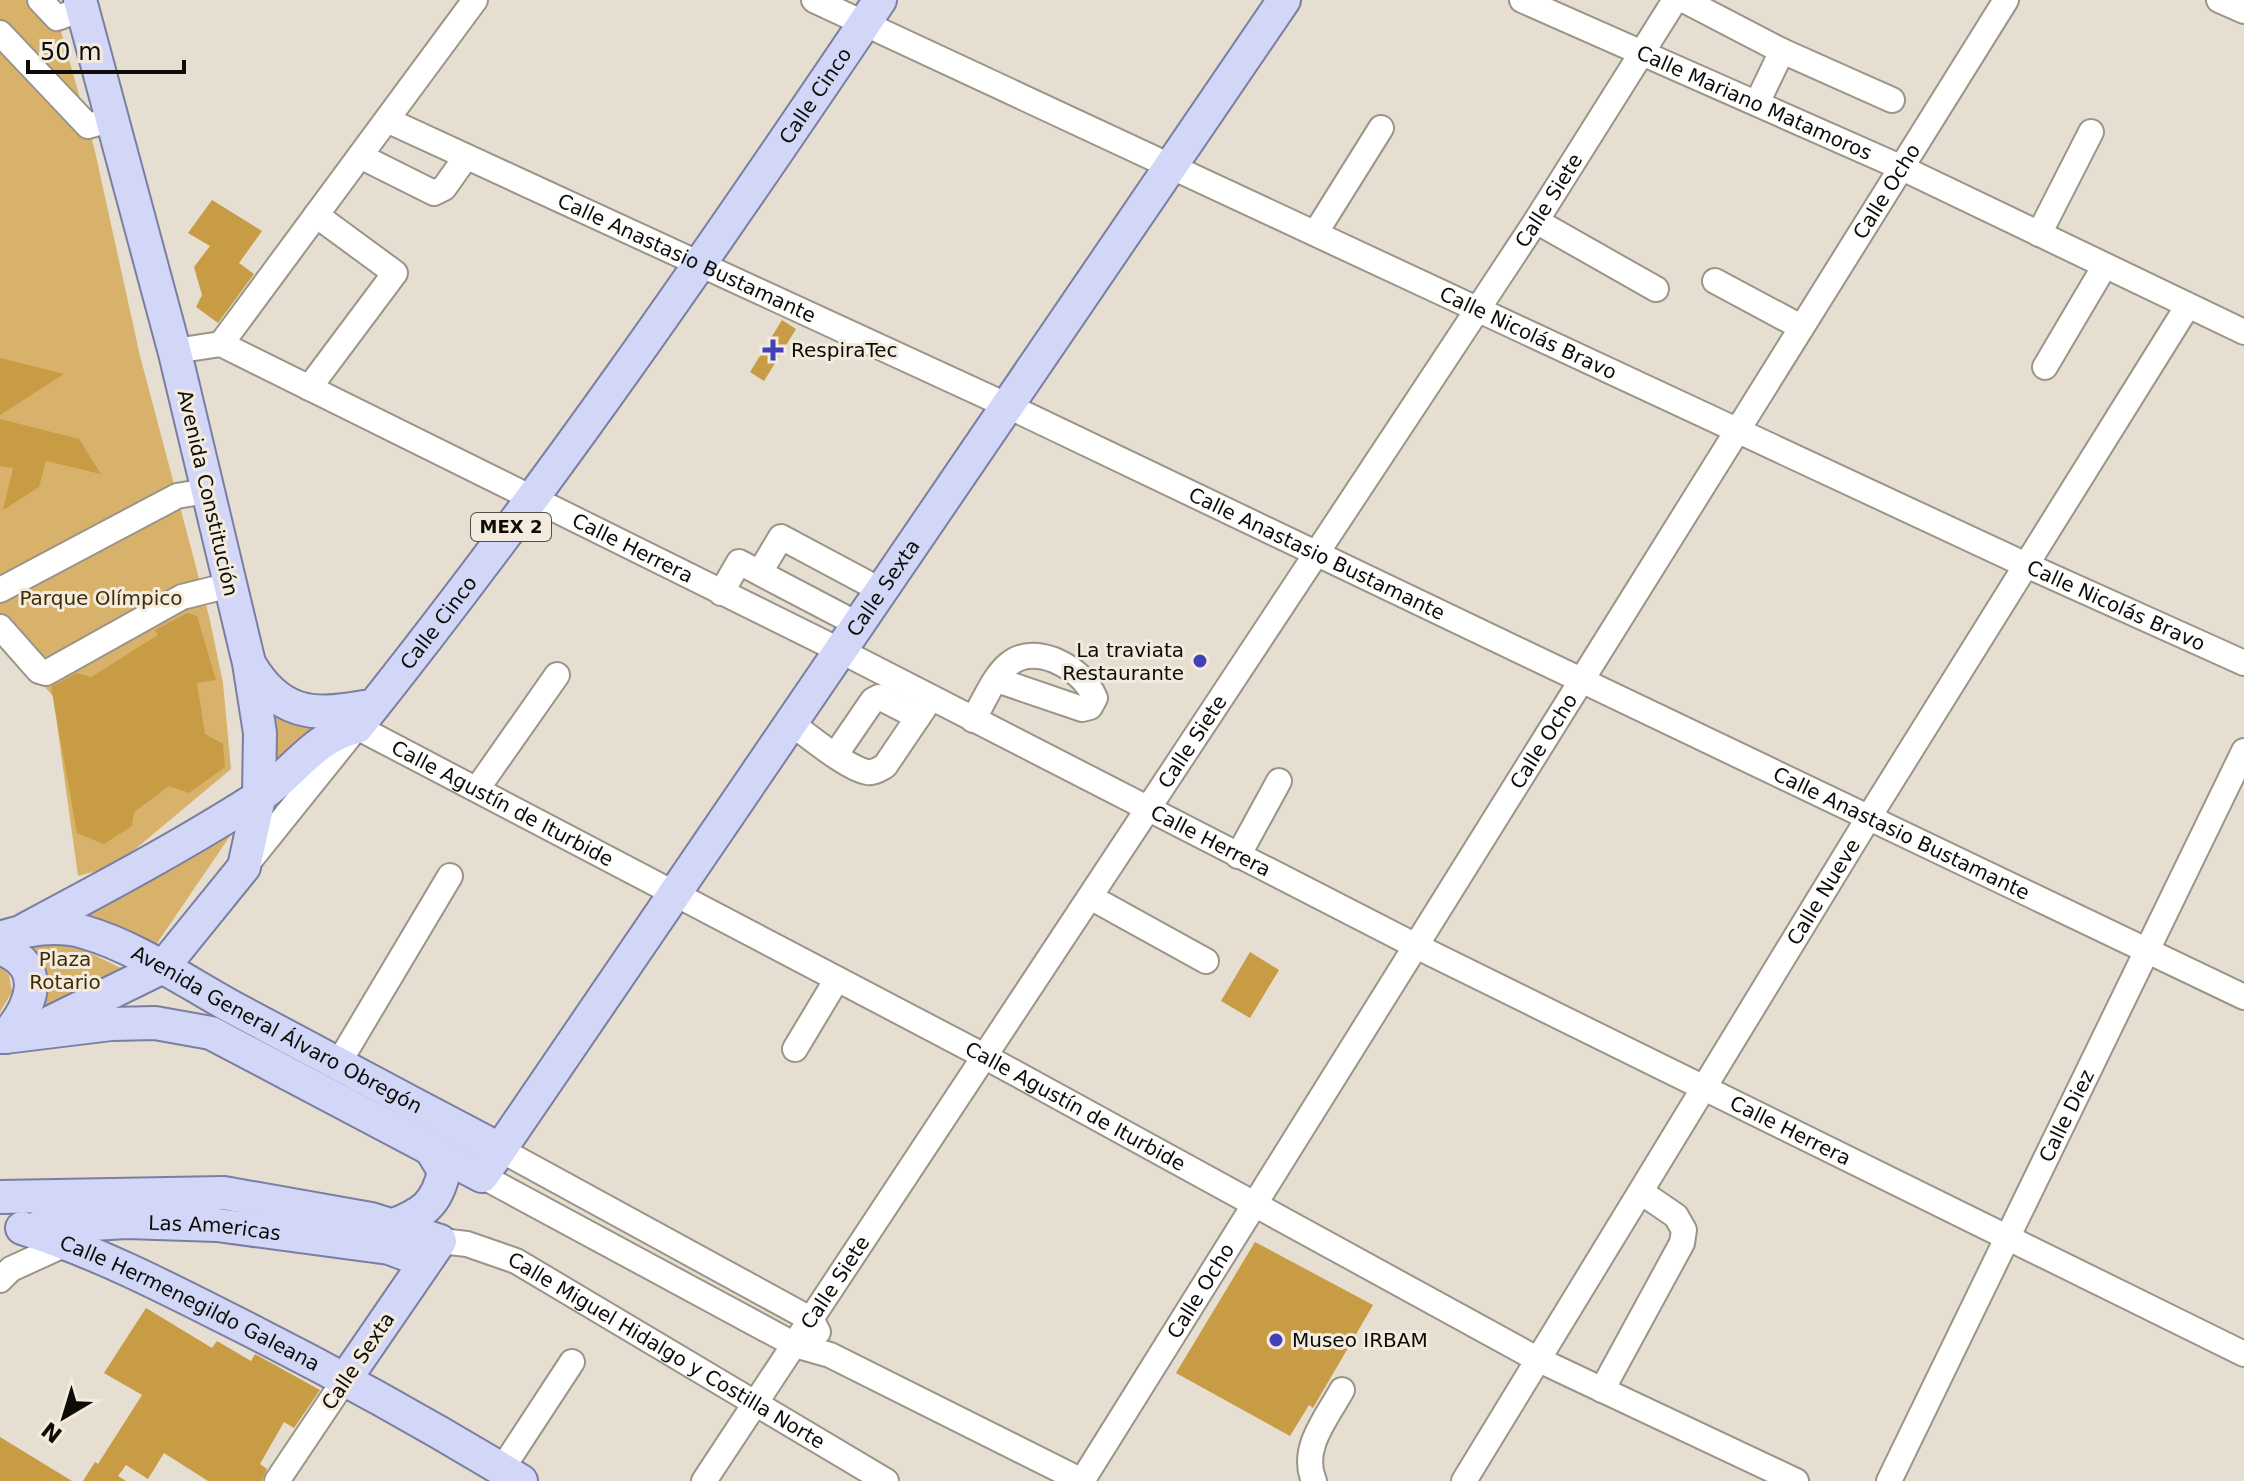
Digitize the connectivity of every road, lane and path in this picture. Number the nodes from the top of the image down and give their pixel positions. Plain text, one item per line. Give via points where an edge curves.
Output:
1 (40, 0) edge
2 (475, 0) edge
3 (814, 0) edge
4 (1284, 0) edge
5 (1522, 0) edge
6 (1675, 0) edge
7 (1684, 0) edge
8 (2006, 0) edge
9 (2219, 0) edge
10 (81, 5) edge
11 (2244, 11) edge
12 (872, 12) edge
13 (0, 33) edge
14 (1782, 51) junction
15 (1642, 53) junction
16 (1892, 100) dead end
17 (1757, 103) junction
18 (110, 120) junction
19 (387, 120) junction
20 (1381, 128) dead end
21 (2091, 132) dead end
22 (360, 156) junction
23 (466, 157) junction
24 (1170, 165) junction
25 (1900, 167) junction
26 (316, 215) junction
27 (1536, 221) junction
28 (1316, 232) junction
29 (2039, 234) junction
30 (702, 266) junction
31 (2104, 267) junction
32 (1715, 281) dead end
33 (1656, 289) dead end
34 (1479, 307) junction
35 (2187, 307) junction
36 (1801, 327) junction
37 (2244, 332) edge
38 (221, 344) junction
39 (175, 351) junction
40 (2045, 367) dead end
41 (309, 388) junction
42 (1008, 406) junction
43 (1737, 429) junction
44 (206, 491) junction
45 (531, 500) junction
46 (1317, 555) junction
47 (2026, 565) junction
48 (760, 572) junction
49 (230, 585) junction
50 (0, 590) edge
51 (882, 591) junction
52 (721, 593) junction
53 (859, 625) junction
54 (2, 629) edge
55 (841, 651) junction
56 (249, 663) junction
57 (2244, 663) edge
58 (557, 675) dead end
59 (997, 680) dead end
60 (1581, 683) junction
61 (924, 707) junction
62 (355, 715) junction
63 (973, 720) junction
64 (789, 722) junction
65 (2244, 751) edge
66 (836, 754) junction
67 (1279, 781) dead end
68 (477, 789) junction
69 (259, 798) junction
70 (1149, 811) junction
71 (1869, 817) junction
72 (1238, 856) junction
73 (244, 867) junction
74 (450, 876) dead end
75 (675, 895) junction
76 (1092, 898) junction
77 (13, 934) edge
78 (1416, 946) junction
79 (0, 948) edge
80 (2146, 950) junction
81 (174, 955) junction
82 (1206, 961) dead end
83 (837, 979) junction
84 (2244, 997) edge
85 (13, 1035) edge
86 (795, 1049) dead end
87 (984, 1056) junction
88 (330, 1076) junction
89 (1705, 1088) junction
90 (499, 1149) junction
91 (432, 1151) junction
92 (482, 1176) junction
93 (1641, 1192) junction
94 (224, 1193) junction
95 (0, 1197) edge
96 (1255, 1204) junction
97 (152, 1223) junction
98 (217, 1225) junction
99 (391, 1226) junction
100 (11, 1229) edge
101 (2009, 1236) junction
102 (68, 1243) junction
103 (685, 1250) junction
104 (432, 1251) junction
105 (132, 1271) junction
106 (672, 1277) junction
107 (0, 1280) edge
108 (812, 1320) junction
109 (795, 1345) junction
110 (2244, 1354) edge
111 (830, 1355) junction
112 (1537, 1359) junction
113 (572, 1362) dead end
114 (346, 1378) junction
115 (1342, 1390) dead end
116 (1602, 1390) junction
117 (756, 1401) junction
118 (512, 1475) edge
119 (277, 1481) edge
120 (704, 1481) edge
121 (886, 1481) edge
122 (1082, 1481) edge
123 (1314, 1481) edge
124 (1464, 1481) edge
125 (1796, 1481) edge
126 (1889, 1481) edge

1 - 10 street via 57,18
2 - 19 street
3 - 12 street, Calle Nicolás Bravo
4 - 24 main road, Calle Sexta
5 - 15 street, Calle Mariano Matamoros
6 - 15 street, Calle Siete
7 - 14 street
8 - 25 street, Calle Ocho
9 - 11 street
10 - 18 main road, Avenida Constitución
12 - 24 street, Calle Nicolás Bravo
12 - 30 main road, Calle Cinco / MEX 2
13 - 18 street via 88,126
14 - 16 street
14 - 17 street
15 - 17 street, Calle Mariano Matamoros
15 - 27 street, Calle Siete
17 - 25 street, Calle Mariano Matamoros
18 - 39 main road, Avenida Constitución
19 - 22 street
19 - 23 street, Calle Anastasio Bustamante
20 - 28 street
21 - 29 street
22 - 23 street via 434,193 444,188
22 - 26 street
23 - 30 street, Calle Anastasio Bustamante
24 - 28 street, Calle Nicolás Bravo
24 - 42 main road, Calle Sexta
25 - 29 street, Calle Mariano Matamoros
25 - 36 street, Calle Ocho
26 - 38 street
26 - 41 street via 395,273
27 - 33 street
27 - 34 street, Calle Siete
28 - 34 street, Calle Nicolás Bravo
29 - 31 street, Calle Mariano Matamoros
30 - 42 street, Calle Anastasio Bustamante
30 - 45 main road, Calle Cinco / MEX 2
31 - 35 street, Calle Mariano Matamoros
31 - 40 street
32 - 36 street
34 - 43 street, Calle Nicolás Bravo
34 - 46 street, Calle Siete
35 - 37 street, Calle Mariano Matamoros
35 - 47 street, Calle Nueve
36 - 43 street, Calle Ocho
38 - 39 street
38 - 41 street, Calle Herrera
39 - 44 main road, Avenida Constitución
41 - 45 street, Calle Herrera
42 - 46 street, Calle Anastasio Bustamante
42 - 51 main road, Calle Sexta
43 - 47 street, Calle Nicolás Bravo
43 - 60 street, Calle Ocho
44 - 49 main road, Avenida Constitución
44 - 50 street via 161,503
45 - 52 street, Calle Herrera
45 - 62 main road, Calle Cinco / MEX 2
46 - 60 street, Calle Anastasio Bustamante
46 - 70 street, Calle Siete
47 - 57 street, Calle Nicolás Bravo
47 - 71 street, Calle Nueve
48 - 51 street via 781,537
48 - 52 street via 739,562
48 - 53 street
49 - 54 street via 182,597 46,673
49 - 56 main road, Avenida Constitución
51 - 53 main road, Calle Sexta
52 - 55 street, Calle Herrera
53 - 55 main road, Calle Sexta
55 - 61 street, Calle Herrera
55 - 64 main road, Calle Sexta
56 - 62 main road via 283,702 299,709
56 - 69 main road, Avenida Constitución via 260,733
58 - 68 street
59 - 63 street
60 - 71 street, Calle Anastasio Bustamante
60 - 78 street, Calle Ocho
61 - 63 street, Calle Herrera
61 - 66 street via 873,700
61 - 66 street via 885,766 876,771 865,772
62 - 68 street, Calle Agustín de Iturbide
62 - 69 main road
62 - 73 street
63 - 70 street, Calle Herrera
64 - 66 street
64 - 75 main road, Calle Sexta
65 - 80 street, Calle Diez
67 - 72 street
68 - 75 street, Calle Agustín de Iturbide
69 - 73 main road, Avenida Constitución
69 - 77 main road via 176,849
70 - 72 street, Calle Herrera
70 - 76 street, Calle Siete
71 - 80 street, Calle Anastasio Bustamante
71 - 89 street, Calle Nueve
72 - 78 street, Calle Herrera
73 - 81 main road, Avenida Constitución
74 - 88 street
75 - 83 street, Calle Agustín de Iturbide
75 - 90 main road, Calle Sexta
76 - 82 street
76 - 87 street, Calle Siete
77 - 81 main road, Avenida General Álvaro Obregón via 84,932
78 - 89 street, Calle Herrera
78 - 96 street, Calle Ocho
79 - 85 main road via 20,961 31,988
80 - 84 street, Calle Anastasio Bustamante
80 - 101 street, Calle Diez
81 - 85 main road
81 - 88 main road, Avenida General Álvaro Obregón via 202,990
83 - 86 street
83 - 87 street, Calle Agustín de Iturbide
85 - 88 main road, Avenida General Álvaro Obregón via 155,1023 211,1033
87 - 96 street, Calle Agustín de Iturbide
87 - 108 street, Calle Siete
88 - 90 main road, Avenida General Álvaro Obregón
88 - 91 main road, Avenida General Álvaro Obregón
89 - 93 street, Calle Nueve
89 - 101 street, Calle Herrera
90 - 92 main road, Calle Sexta
90 - 103 street
91 - 92 main road, Avenida General Álvaro Obregón
91 - 99 main road via 444,1171 435,1201
92 - 106 street
93 - 112 street, Calle Nueve
93 - 116 street via 1676,1216 1684,1230 1682,1243
94 - 95 main road, Las Americas
94 - 98 main road
94 - 99 main road, Las Americas
96 - 112 street, Calle Agustín de Iturbide
96 - 122 street, Calle Ocho
97 - 98 main road, Las Americas
97 - 100 main road, Las Americas
97 - 105 main road via 128,1245 125,1253
98 - 104 main road, Las Americas
99 - 104 main road, Las Americas
100 - 102 main road, Calle Hermenegildo Galeana
101 - 110 street, Calle Herrera
101 - 126 street, Calle Diez
102 - 105 main road, Calle Hermenegildo Galeana
102 - 107 street via 11,1269
103 - 106 street
103 - 108 street
104 - 114 main road, Calle Sexta
104 - 117 street, Calle Miguel Hidalgo y Costilla Norte via 467,1244 516,1261
105 - 114 main road, Calle Hermenegildo Galeana
106 - 109 street
108 - 109 street, Calle Siete
108 - 111 street
109 - 111 street
109 - 117 street, Calle Siete
111 - 122 street
112 - 116 street, Calle Agustín de Iturbide
112 - 124 street, Calle Nueve
113 - 118 street
114 - 118 main road, Calle Hermenegildo Galeana
114 - 119 street, Calle Sexta
115 - 123 street via 1310,1448 1307,1465
116 - 125 street, Calle Agustín de Iturbide
117 - 120 street, Calle Siete
117 - 121 street, Calle Miguel Hidalgo y Costilla Norte

